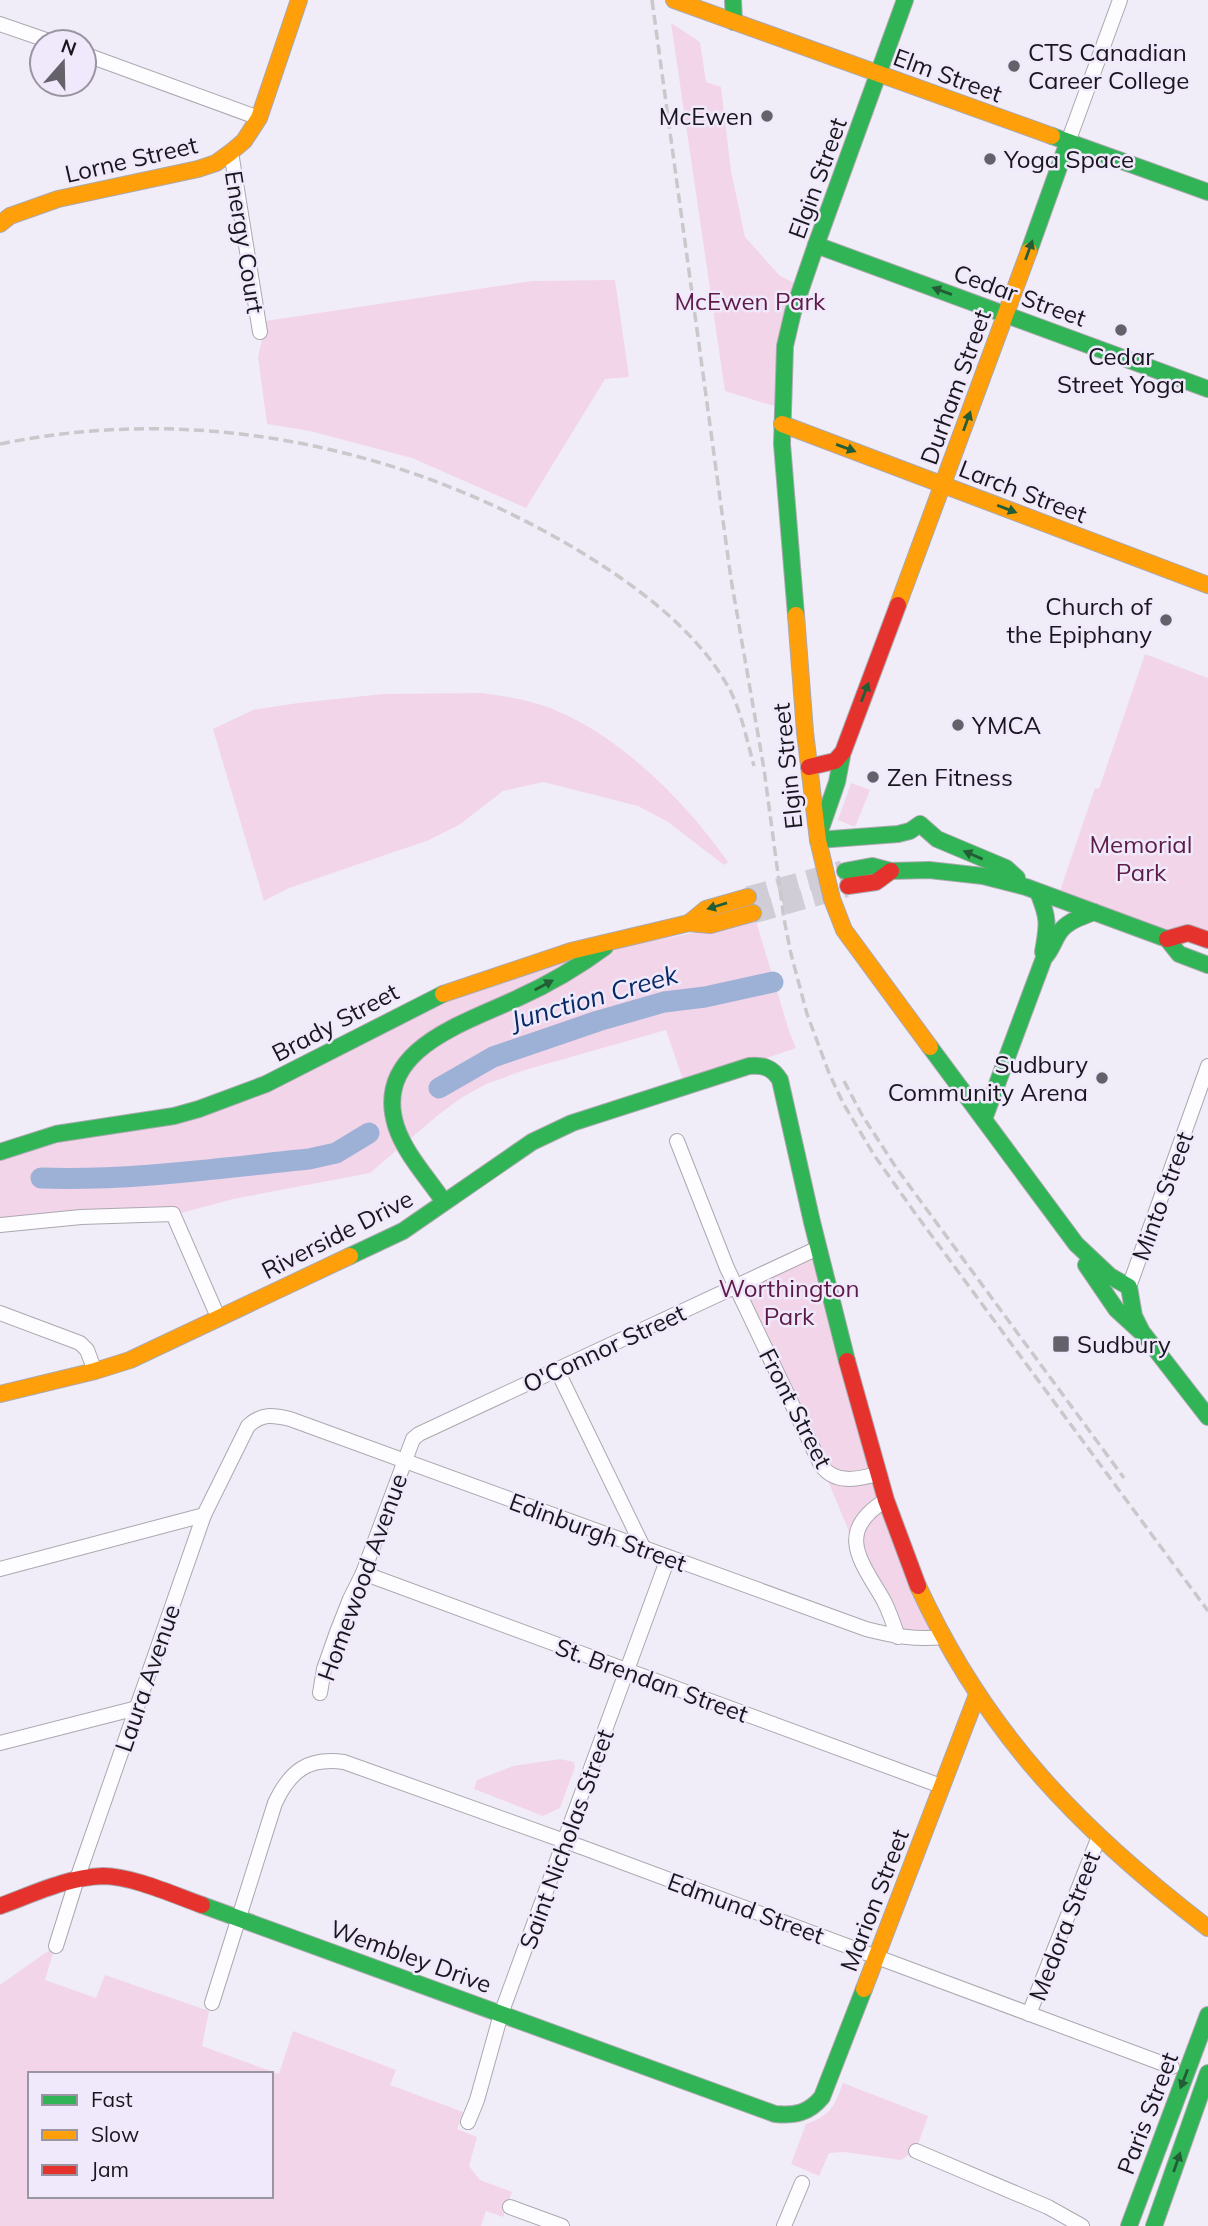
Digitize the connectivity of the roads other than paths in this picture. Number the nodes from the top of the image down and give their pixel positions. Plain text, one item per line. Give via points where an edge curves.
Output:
1 (299, 0) edge
2 (674, 0) edge
3 (733, 0) edge
4 (905, 0) edge
5 (1120, 0) edge
6 (734, 22) junction
7 (0, 23) edge
8 (28, 33) edge
9 (98, 59) edge
10 (879, 75) junction
11 (259, 118) junction
12 (1068, 142) junction
13 (231, 152) junction
14 (1208, 191) edge
15 (3, 218) edge
16 (816, 245) junction
17 (1007, 314) junction
18 (260, 332) dead end
19 (1208, 389) edge
20 (782, 424) junction
21 (943, 485) junction
22 (1208, 585) edge
23 (842, 756) junction
24 (809, 767) junction
25 (818, 840) junction
26 (846, 878) tunnel mouth
27 (1032, 889) junction
28 (751, 905) tunnel mouth
29 (1094, 912) junction
30 (1167, 939) junction
31 (1208, 940) edge
32 (612, 941) junction
33 (1044, 958) junction
34 (1208, 965) edge
35 (510, 970) junction
36 (482, 1012) junction
37 (1208, 1066) edge
38 (984, 1119) junction
39 (677, 1141) dead end
40 (0, 1152) edge
41 (444, 1202) junction
42 (0, 1225) edge
43 (1076, 1244) junction
44 (817, 1248) junction
45 (736, 1286) junction
46 (1129, 1287) junction
47 (0, 1313) edge
48 (218, 1317) junction
49 (1142, 1332) junction
50 (556, 1370) junction
51 (95, 1371) junction
52 (0, 1394) edge
53 (1208, 1417) edge
54 (256, 1419) joint
55 (405, 1461) junction
56 (878, 1474) junction
57 (886, 1500) junction
58 (204, 1515) junction
59 (644, 1549) junction
60 (668, 1558) junction
61 (0, 1569) edge
62 (363, 1573) junction
63 (898, 1637) junction
64 (943, 1637) junction
65 (627, 1671) junction
66 (320, 1693) dead end
67 (977, 1695) junction
68 (137, 1708) junction
69 (0, 1743) edge
70 (941, 1786) junction
71 (1098, 1839) junction
72 (565, 1841) junction
73 (76, 1879) junction
74 (0, 1906) edge
75 (240, 1918) junction
76 (1208, 1928) edge
77 (56, 1946) dead end
78 (877, 1956) junction
79 (212, 2003) dead end
80 (501, 2014) junction
81 (1029, 2014) junction
82 (1208, 2015) edge
83 (1172, 2067) dead end
84 (1208, 2073) edge
85 (804, 2113) joint
86 (468, 2122) dead end
87 (916, 2151) dead end
88 (802, 2183) dead end
89 (510, 2207) dead end
90 (562, 2226) edge
91 (784, 2226) edge
92 (1082, 2226) edge
93 (1129, 2226) edge
94 (1154, 2226) edge

1 - 11 street, Lorne Street
2 - 6 street, Elm Street
3 - 6 street
4 - 10 street, Elgin Street
5 - 12 street, Durham Street
6 - 10 street, Elm Street
7 - 8 street
9 - 11 street
10 - 12 street, Elm Street
10 - 16 street, Elgin Street
11 - 13 street, Lorne Street
12 - 14 street, Elm Street
17 -> 12 street, Durham Street
13 - 15 street, Lorne Street via 198,169 58,199
13 - 18 street, Energy Court
17 -> 16 street, Cedar Street
16 - 20 street, Elgin Street via 785,346
17 - 19 street, Cedar Street
21 -> 17 street, Durham Street
20 -> 21 street, Larch Street
20 - 24 street, Elgin Street
21 -> 22 street, Larch Street
23 -> 21 street, Durham Street
23 - 24 street via 829,765
23 - 25 street, Durham Street
24 - 25 street, Elgin Street
27 -> 25 street via 1006,869 937,839 920,824 898,834
25 - 38 street, Elgin Street via 844,930
26 - 27 street via 872,866 983,876
27 - 29 street
27 - 33 street via 1047,913
28 - 32 street, Brady Street via 710,925 689,923
29 - 30 street
29 - 33 street via 1066,925
30 - 31 street via 1188,933
30 - 34 street via 1179,954
32 - 35 street, Brady Street
36 -> 32 street via 545,985
33 - 38 street
35 - 36 street via 499,998
35 - 40 street, Brady Street via 424,1002 266,1084 199,1109 56,1134
36 - 41 street via 412,1053 393,1092 393,1112 402,1140
37 - 46 street, Minto Street
38 - 43 street, Elgin Street
39 - 45 street, Front Street
41 - 44 street, Riverside Drive via 551,1132 762,1065 780,1080
41 - 48 street, Riverside Drive via 403,1231
42 - 48 street via 173,1214
43 - 46 street, Elgin Street
43 - 49 street via 1111,1304
44 - 45 street, O'Connor Street
44 - 56 street
45 - 50 street, O'Connor Street
45 - 56 street, Front Street via 827,1473 840,1478
46 - 49 street
47 - 51 street via 80,1343
48 - 51 street, Riverside Drive via 130,1360
49 - 53 street
50 - 55 street, O'Connor Street via 419,1434
50 - 59 street
51 - 52 street, Riverside Drive
54 - 55 street, Edinburgh Street via 266,1415 290,1419
54 - 58 street, Laura Avenue via 242,1437
55 - 59 street, Edinburgh Street
55 - 62 street, Homewood Avenue
56 - 57 street
57 - 63 street via 864,1516 855,1539
57 - 64 street via 915,1581
58 - 61 street
58 - 68 street, Laura Avenue
59 - 60 street, Edinburgh Street
60 - 63 street, Edinburgh Street
60 - 65 street, Saint Nicholas Street
62 - 65 street, St. Brendan Street
62 - 66 street, Homewood Avenue via 337,1632
63 - 64 street, Edinburgh Street
64 - 67 street
65 - 70 street, St. Brendan Street
65 - 72 street, Saint Nicholas Street
67 - 70 street, Marion Street
67 - 71 street via 1043,1784
68 - 69 street
68 - 73 street, Laura Avenue
70 - 78 street, Marion Street
71 - 76 street
71 - 81 street, Medora Street
72 - 75 street, Edmund Street via 344,1762 316,1762 293,1775 275,1803
72 - 78 street, Edmund Street
72 - 80 street, Saint Nicholas Street
73 - 74 street, Wembley Drive
73 - 75 street, Wembley Drive via 126,1879
73 - 77 street, Laura Avenue
75 - 79 street
75 - 80 street, Wembley Drive
78 - 81 street, Edmund Street
78 - 85 street, Marion Street via 822,2097
80 - 85 street, Wembley Drive via 775,2114
80 - 86 street, Saint Nicholas Street
81 - 83 street, Edmund Street
82 -> 93 street, Paris Street
94 -> 84 street, Paris Street
87 - 92 street
88 - 91 street
89 - 90 street

